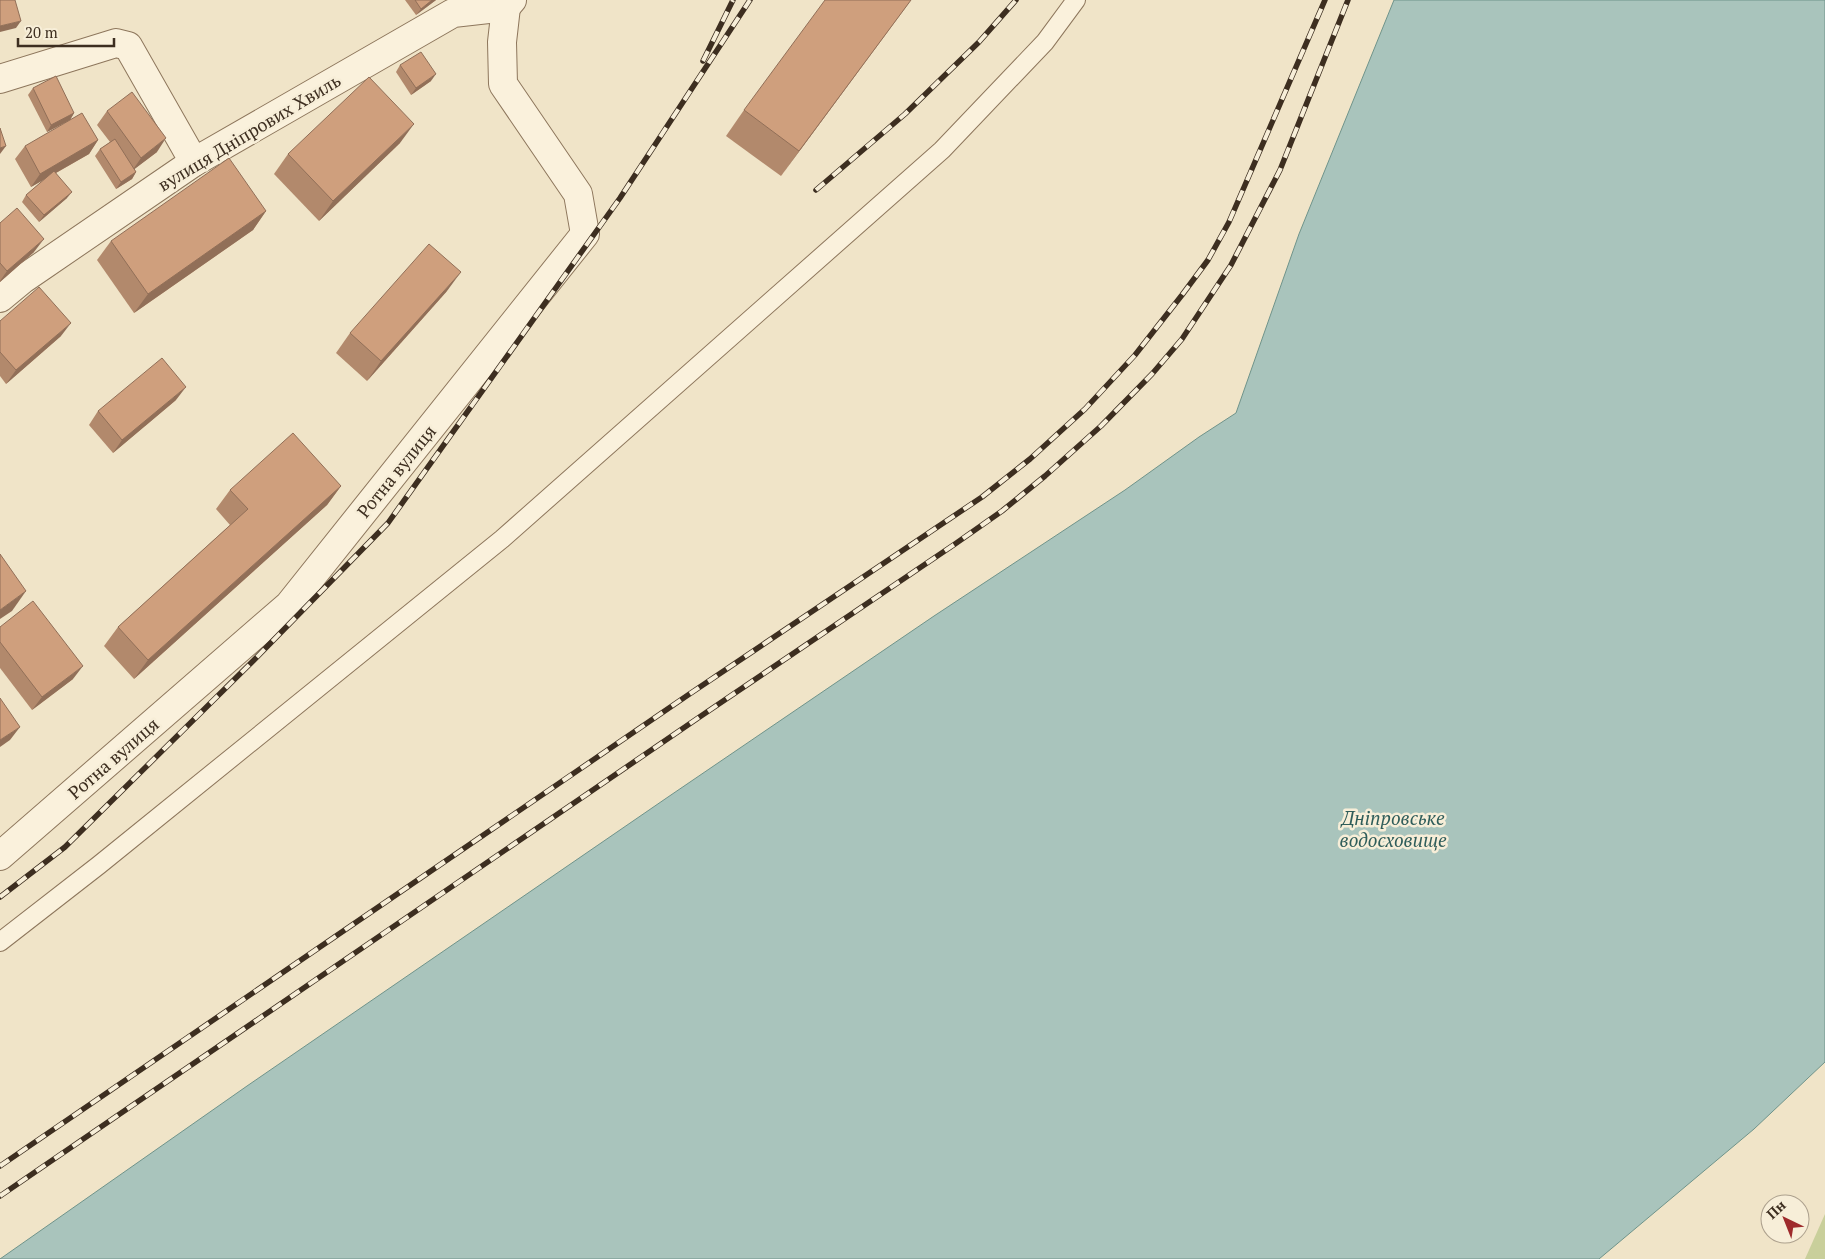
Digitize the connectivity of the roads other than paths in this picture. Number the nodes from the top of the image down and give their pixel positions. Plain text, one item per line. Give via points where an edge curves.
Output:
1 (1076, 0) edge
2 (509, 4) edge
3 (0, 79) edge
4 (194, 162) junction
5 (0, 298) edge
6 (0, 856) edge
7 (0, 942) edge

1 - 7 lane via 1045,42 942,150 510,533
2 - 4 street, вулиця Дніпрових Хвиль via 453,13
2 - 6 street, Ротна вулиця via 502,42 503,84 578,194 585,234 289,605
3 - 4 street via 116,42 128,46
4 - 5 street, вулиця Дніпрових Хвиль

